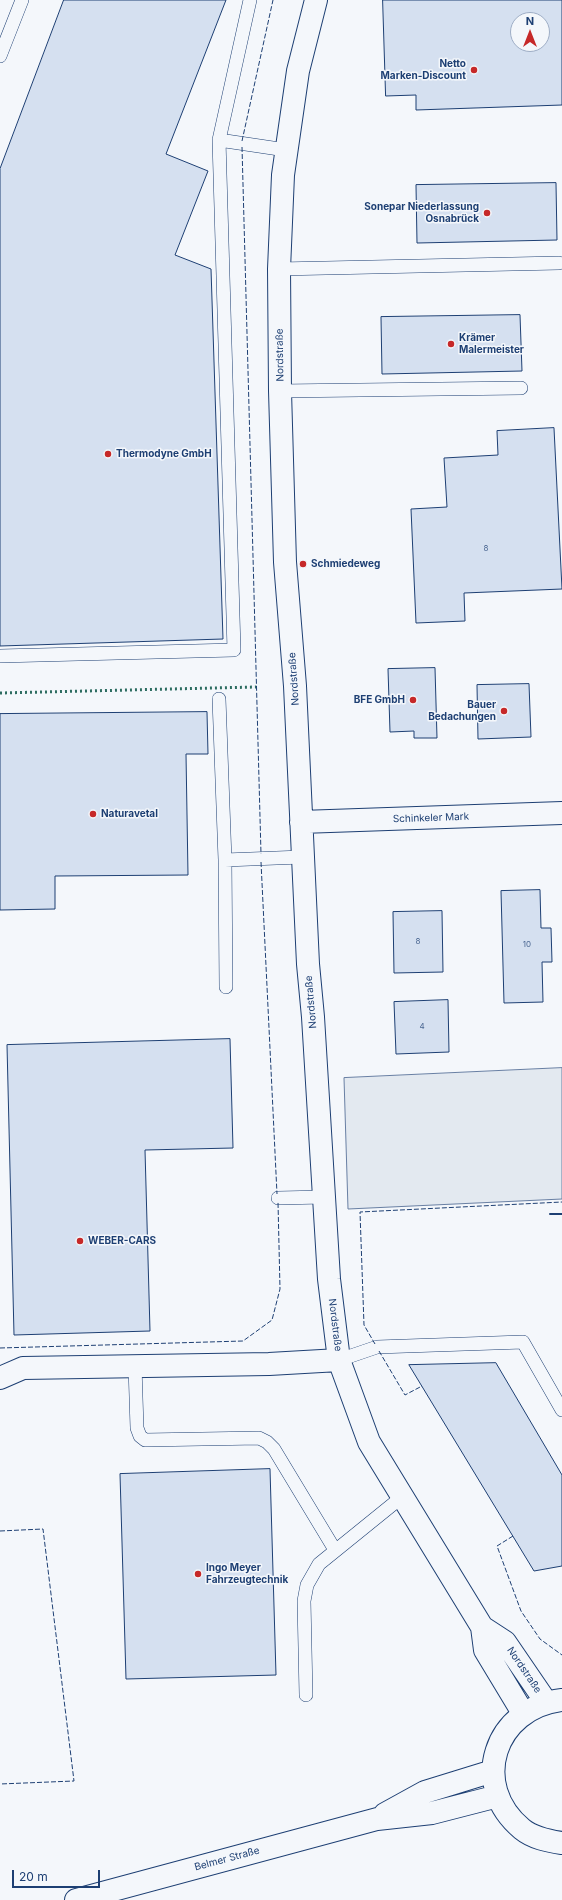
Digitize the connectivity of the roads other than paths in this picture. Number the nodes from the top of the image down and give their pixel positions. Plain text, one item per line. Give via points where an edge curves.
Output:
1 (22, 0) edge
2 (250, 0) edge
3 (316, 0) edge
4 (0, 56) edge
5 (219, 140) junction
6 (286, 150) junction
7 (559, 263) dead end
8 (279, 269) junction
9 (521, 388) dead end
10 (280, 392) junction
11 (0, 656) edge
12 (219, 698) dead end
13 (562, 813) edge
14 (300, 822) junction
15 (302, 857) junction
16 (225, 860) junction
17 (226, 987) dead end
18 (324, 1197) junction
19 (278, 1198) dead end
20 (339, 1360) junction
21 (135, 1366) junction
22 (0, 1378) edge
23 (562, 1410) edge
24 (403, 1496) junction
25 (335, 1550) junction
26 (482, 1627) junction
27 (306, 1694) dead end
28 (554, 1701) edge
29 (523, 1713) junction
30 (493, 1771) junction
31 (498, 1796) junction
32 (377, 1819) junction
33 (562, 1843) edge
34 (76, 1900) edge

1 - 4 lane
2 - 5 lane
3 - 6 street, Nordstraße via 298,71
5 - 6 lane
5 - 11 lane via 234,650
6 - 8 street, Nordstraße
7 - 8 lane
8 - 10 street, Nordstraße
9 - 10 lane
10 - 14 street, Nordstraße via 285,562
12 - 16 lane
13 - 14 street, Schinkeler Mark
14 - 15 street, Nordstraße
15 - 16 lane
15 - 18 street, Nordstraße
16 - 17 lane
18 - 19 lane
18 - 20 street, Nordstraße via 329,1279
20 - 21 street, Nordstraße
20 - 23 lane via 377,1347 523,1342
20 - 24 street, Nordstraße via 370,1442
21 - 22 street, Nordstraße via 23,1368
21 - 25 lane via 137,1428 140,1436 146,1440 248,1437 267,1442 274,1449
24 - 25 lane
24 - 26 street, Nordstraße
25 - 27 lane via 319,1564 307,1584 304,1601
26 - 28 street, Nordstraße via 505,1642
26 - 29 street, Nordstraße via 485,1650
28 - 29 street
29 - 30 street via 506,1731 498,1747
30 - 31 street
30 - 32 street, Belmer Straße via 425,1792
31 - 32 street, Belmer Straße via 432,1813
31 - 33 street via 506,1812 523,1830 543,1840
32 - 34 street, Belmer Straße

